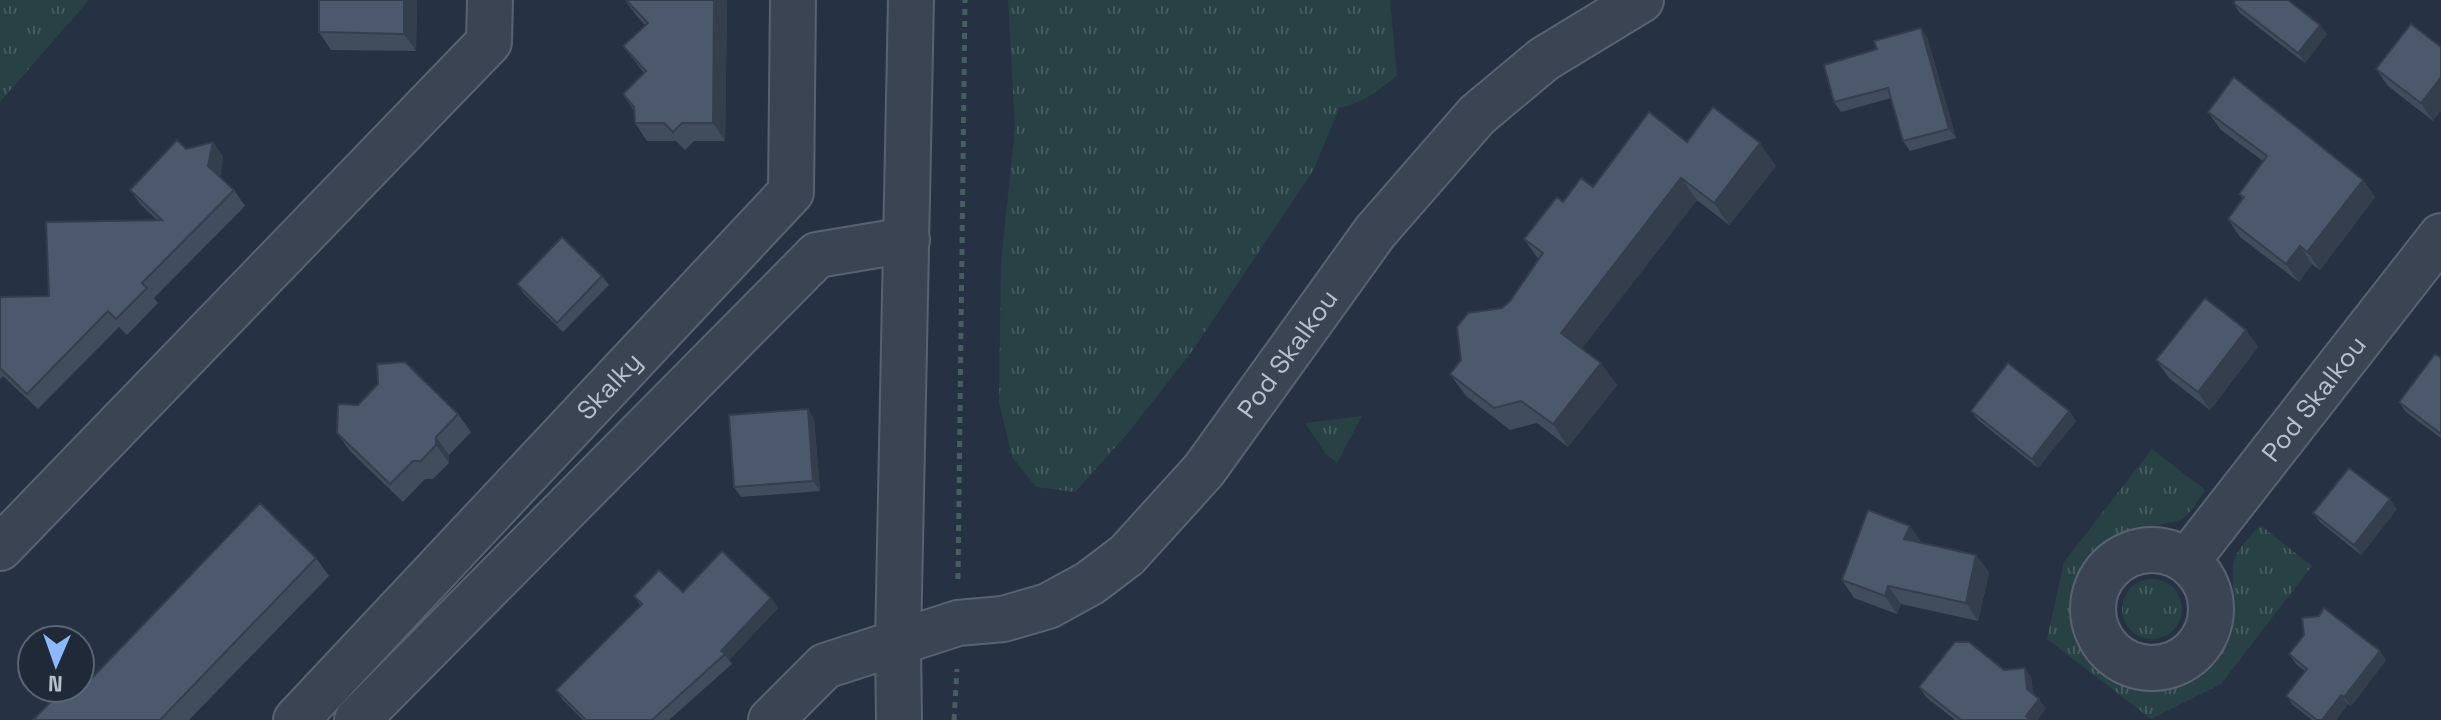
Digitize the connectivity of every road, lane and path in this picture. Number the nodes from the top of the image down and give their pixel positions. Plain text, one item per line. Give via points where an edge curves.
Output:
1 (490, 0) edge
2 (793, 0) edge
3 (911, 0) edge
4 (965, 0) edge
5 (1641, 0) edge
6 (2441, 236) edge
7 (907, 240) junction
8 (0, 548) edge
9 (2187, 561) dead end
10 (958, 623) junction
11 (898, 643) junction
12 (296, 720) edge
13 (357, 720) edge
14 (771, 720) edge
15 (899, 720) edge

1 - 8 street via 489,42
2 - 12 street, Skalky via 791,192
3 - 7 street
4 - 10 path
5 - 10 street, Pod Skalkou via 1544,59 1468,125 1375,232 1204,470 1127,555 1048,606 1003,619
6 - 9 street, Pod Skalkou
7 - 11 street
7 - 13 street via 817,255
10 - 11 street, Pod Skalkou
11 - 14 street, Pod Skalkou via 825,666
11 - 15 street

